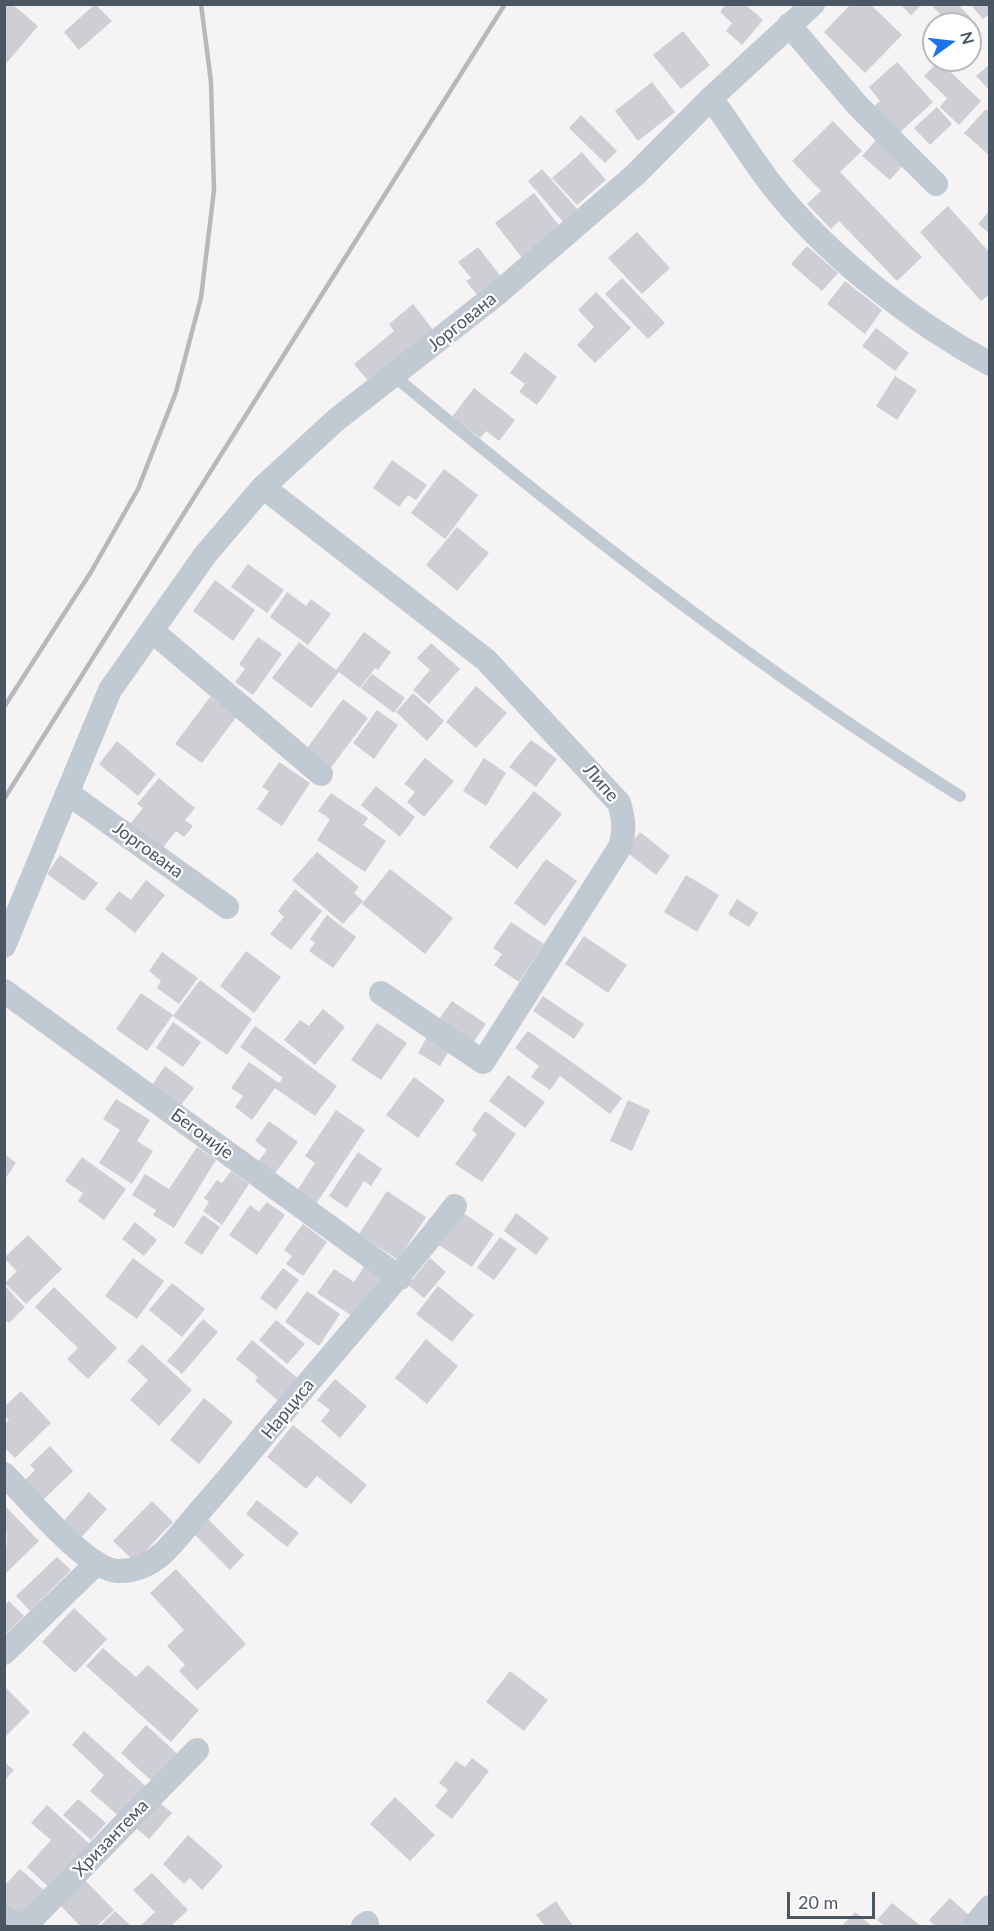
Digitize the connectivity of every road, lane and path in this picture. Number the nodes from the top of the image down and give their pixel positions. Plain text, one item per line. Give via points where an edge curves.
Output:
1 (802, 11) edge
2 (711, 98) junction
3 (936, 184) dead end
4 (990, 364) edge
5 (394, 376) junction
6 (263, 487) junction
7 (152, 631) junction
8 (321, 774) dead end
9 (69, 794) junction
10 (960, 796) dead end
11 (227, 907) dead end
12 (4, 946) edge
13 (4, 991) edge
14 (381, 993) dead end
15 (455, 1206) dead end
16 (400, 1278) junction
17 (4, 1474) edge
18 (97, 1563) junction
19 (4, 1653) edge
20 (197, 1750) dead end
21 (990, 1907) edge
22 (4, 1918) edge
23 (24, 1926) edge
24 (974, 1926) edge

1 - 2 street, Јоргована
1 - 3 street, Јоргована via 858,106
2 - 4 street via 772,185 837,253 921,321
2 - 5 street, Јоргована via 636,174
5 - 6 street, Јоргована via 336,420
5 - 10 lane via 530,489 686,607 874,742
6 - 7 street, Јоргована via 205,555
6 - 14 street, Липе via 486,660 620,803 623,814 620,847 483,1062
7 - 8 street
7 - 9 street, Јоргована via 110,690
9 - 11 street, Јоргована
9 - 12 street, Јоргована
13 - 16 street, Бегоније
15 - 16 street, Нарциса
16 - 18 street, Нарциса via 162,1553 129,1571 113,1571
17 - 18 street, Нарциса via 80,1552
18 - 19 street
20 - 23 street, Хризантема
21 - 24 street
22 - 23 street, Хризантема

